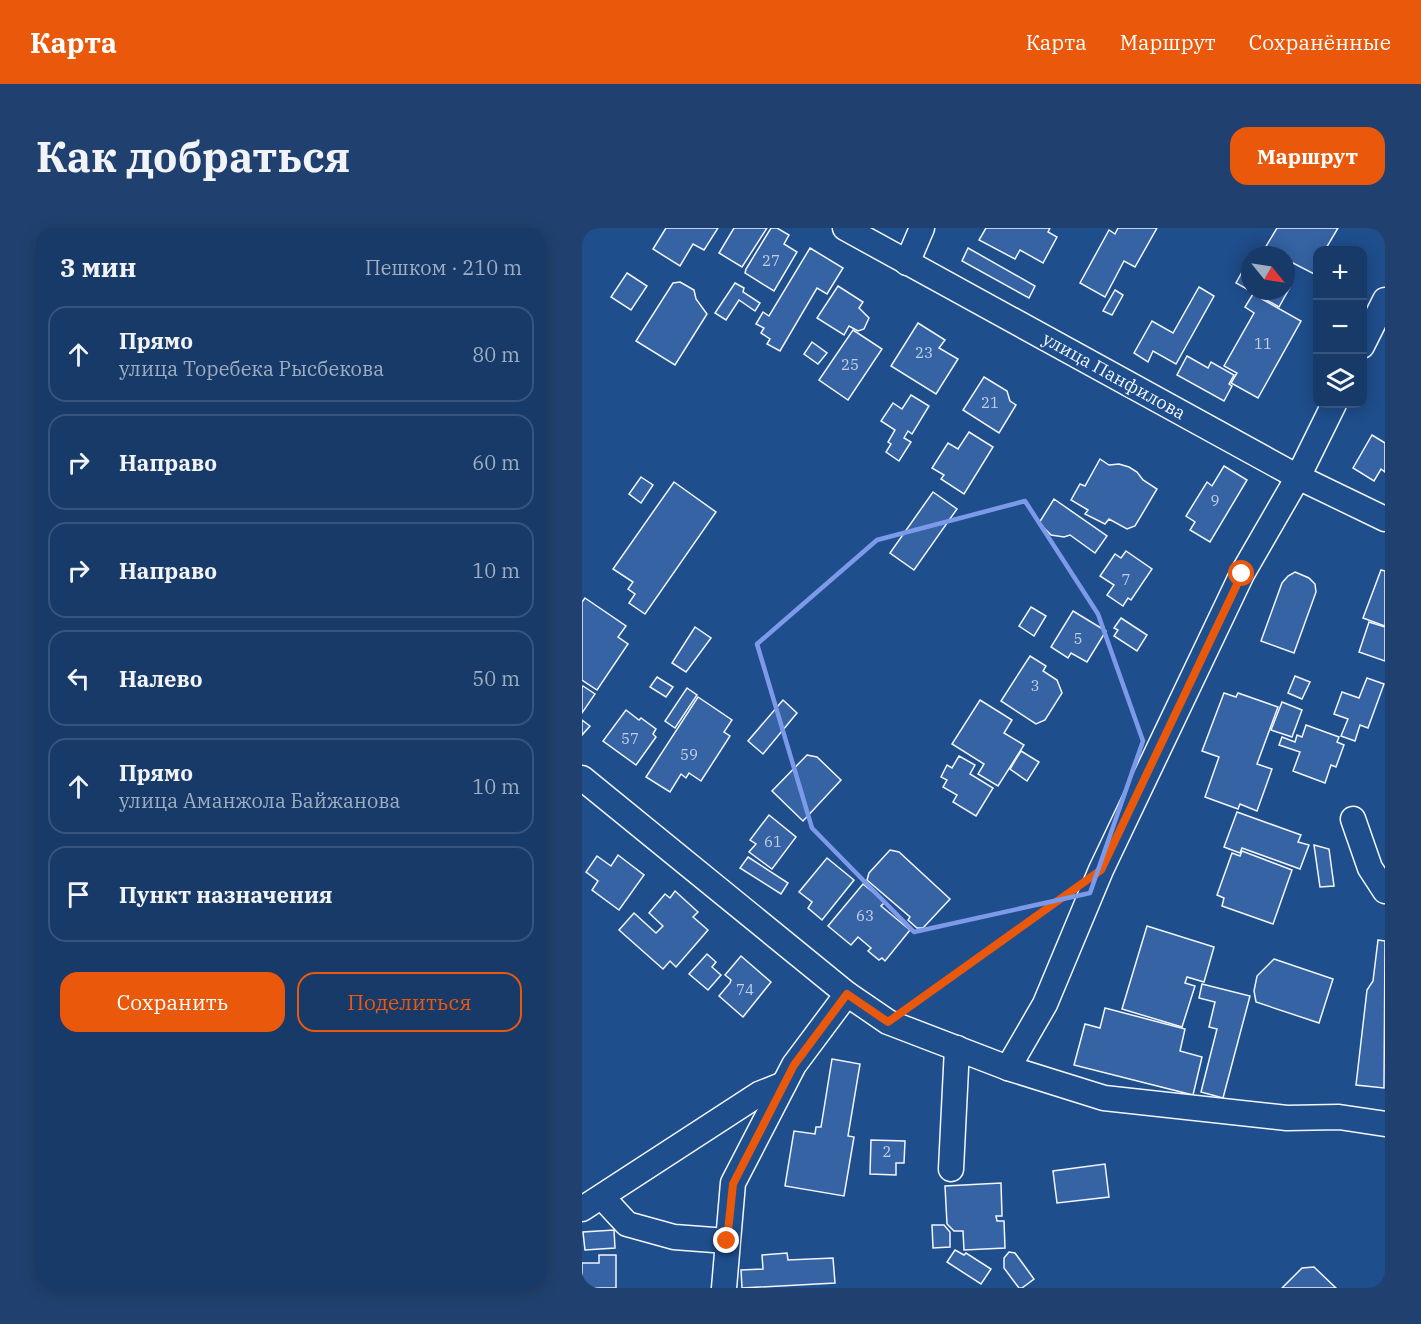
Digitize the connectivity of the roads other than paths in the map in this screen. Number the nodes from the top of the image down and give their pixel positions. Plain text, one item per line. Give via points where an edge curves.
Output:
1 (845, 228) edge
2 (922, 228) edge
3 (907, 263) junction
4 (1385, 300) edge
5 (1367, 336) edge
6 (1332, 408) edge
7 (1298, 477) junction
8 (1385, 519) edge
9 (582, 778) edge
10 (1353, 819) dead end
11 (1385, 891) edge
12 (847, 994) junction
13 (957, 1048) junction
14 (1008, 1068) junction
15 (784, 1084) junction
16 (1385, 1124) edge
17 (951, 1169) dead end
18 (592, 1203) edge
19 (727, 1241) junction
20 (724, 1288) edge

1 - 3 street, улица Панфилова
2 - 3 street
3 - 7 street, улица Панфилова
4 - 5 street
6 - 7 street
7 - 8 street, улица Панфилова
7 - 14 street via 1242,574 1101,870 1045,1004
9 - 12 street
10 - 11 street via 1370,868
12 - 13 street via 888,1022
12 - 15 street
13 - 14 street
13 - 17 street
14 - 16 street via 1104,1098 1287,1118 1339,1117
15 - 18 street via 759,1094
15 - 19 street via 733,1184
18 - 19 street via 627,1224 674,1237
19 - 20 street

